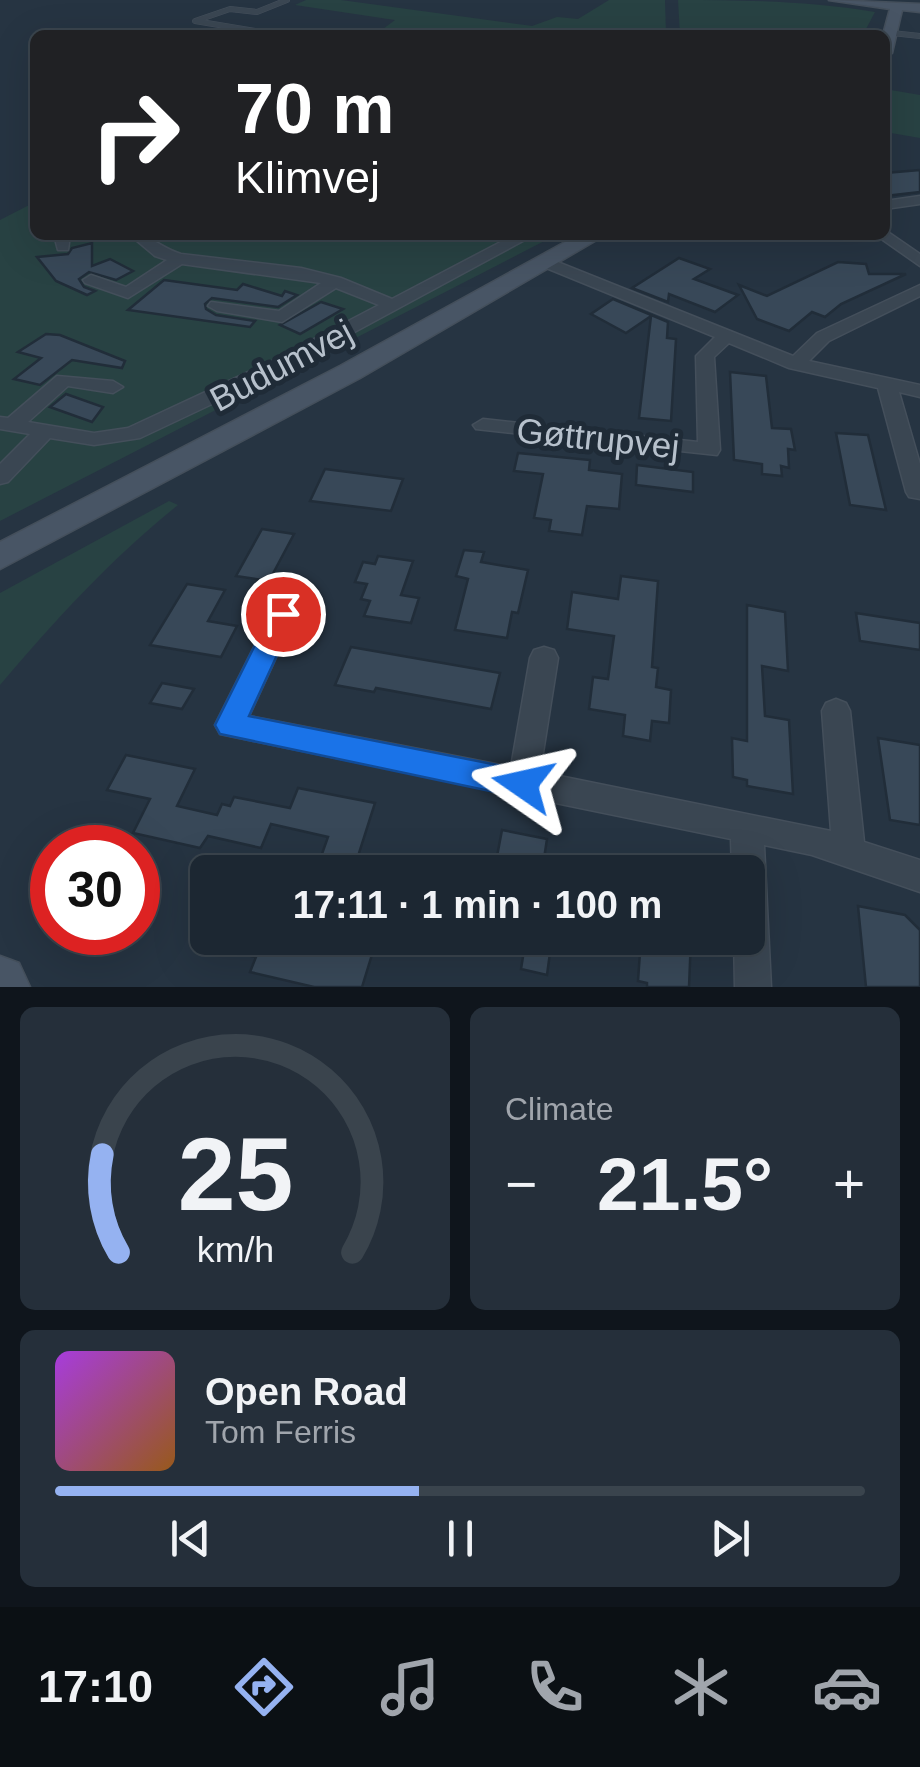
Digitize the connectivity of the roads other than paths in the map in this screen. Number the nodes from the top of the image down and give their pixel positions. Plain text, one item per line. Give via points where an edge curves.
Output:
1 (287, 0) edge
2 (835, 0) edge
3 (897, 6) junction
4 (920, 8) edge
5 (249, 30) edge
6 (892, 33) junction
7 (920, 36) edge
8 (890, 39) edge
9 (920, 200) edge
10 (890, 204) edge
11 (890, 239) edge
12 (144, 240) edge
13 (496, 240) edge
14 (516, 240) edge
15 (585, 240) edge
16 (507, 245) junction
17 (178, 259) junction
18 (545, 262) junction
19 (920, 262) edge
20 (92, 280) dead end
21 (335, 281) junction
22 (920, 290) edge
23 (392, 305) junction
24 (218, 306) dead end
25 (728, 335) junction
26 (796, 364) junction
27 (113, 387) dead end
28 (888, 387) junction
29 (920, 391) edge
30 (6, 425) edge
31 (483, 425) dead end
32 (44, 432) junction
33 (0, 478) edge
34 (917, 492) dead end
35 (0, 556) edge
36 (283, 614) dead end
37 (544, 658) dead end
38 (836, 711) dead end
39 (523, 784) junction
40 (747, 828) junction
41 (849, 852) junction
42 (920, 876) edge
43 (753, 987) edge

1 - 5 lane via 257,12 230,9 195,21
2 - 3 street
3 - 4 street
3 - 6 street
6 - 7 lane
6 - 8 street
9 - 10 street
11 - 19 street
12 - 17 street
13 - 16 street
14 - 16 street
15 - 18 street, Budumvej
16 - 23 street
17 - 20 street via 128,294
17 - 21 street
18 - 25 street
18 - 35 street, Budumvej
21 - 23 street
21 - 24 street via 282,317
22 - 26 street via 823,337
23 - 32 street via 133,434 113,439
25 - 26 street
25 - 31 street, Gøttrupvej via 705,356 709,450
26 - 28 street
27 - 30 street via 64,380
28 - 29 street
28 - 34 street
30 - 32 street
32 - 33 street
36 - 39 street via 230,725
37 - 39 street
38 - 41 street
39 - 40 street
40 - 41 street
40 - 43 street
41 - 42 street

